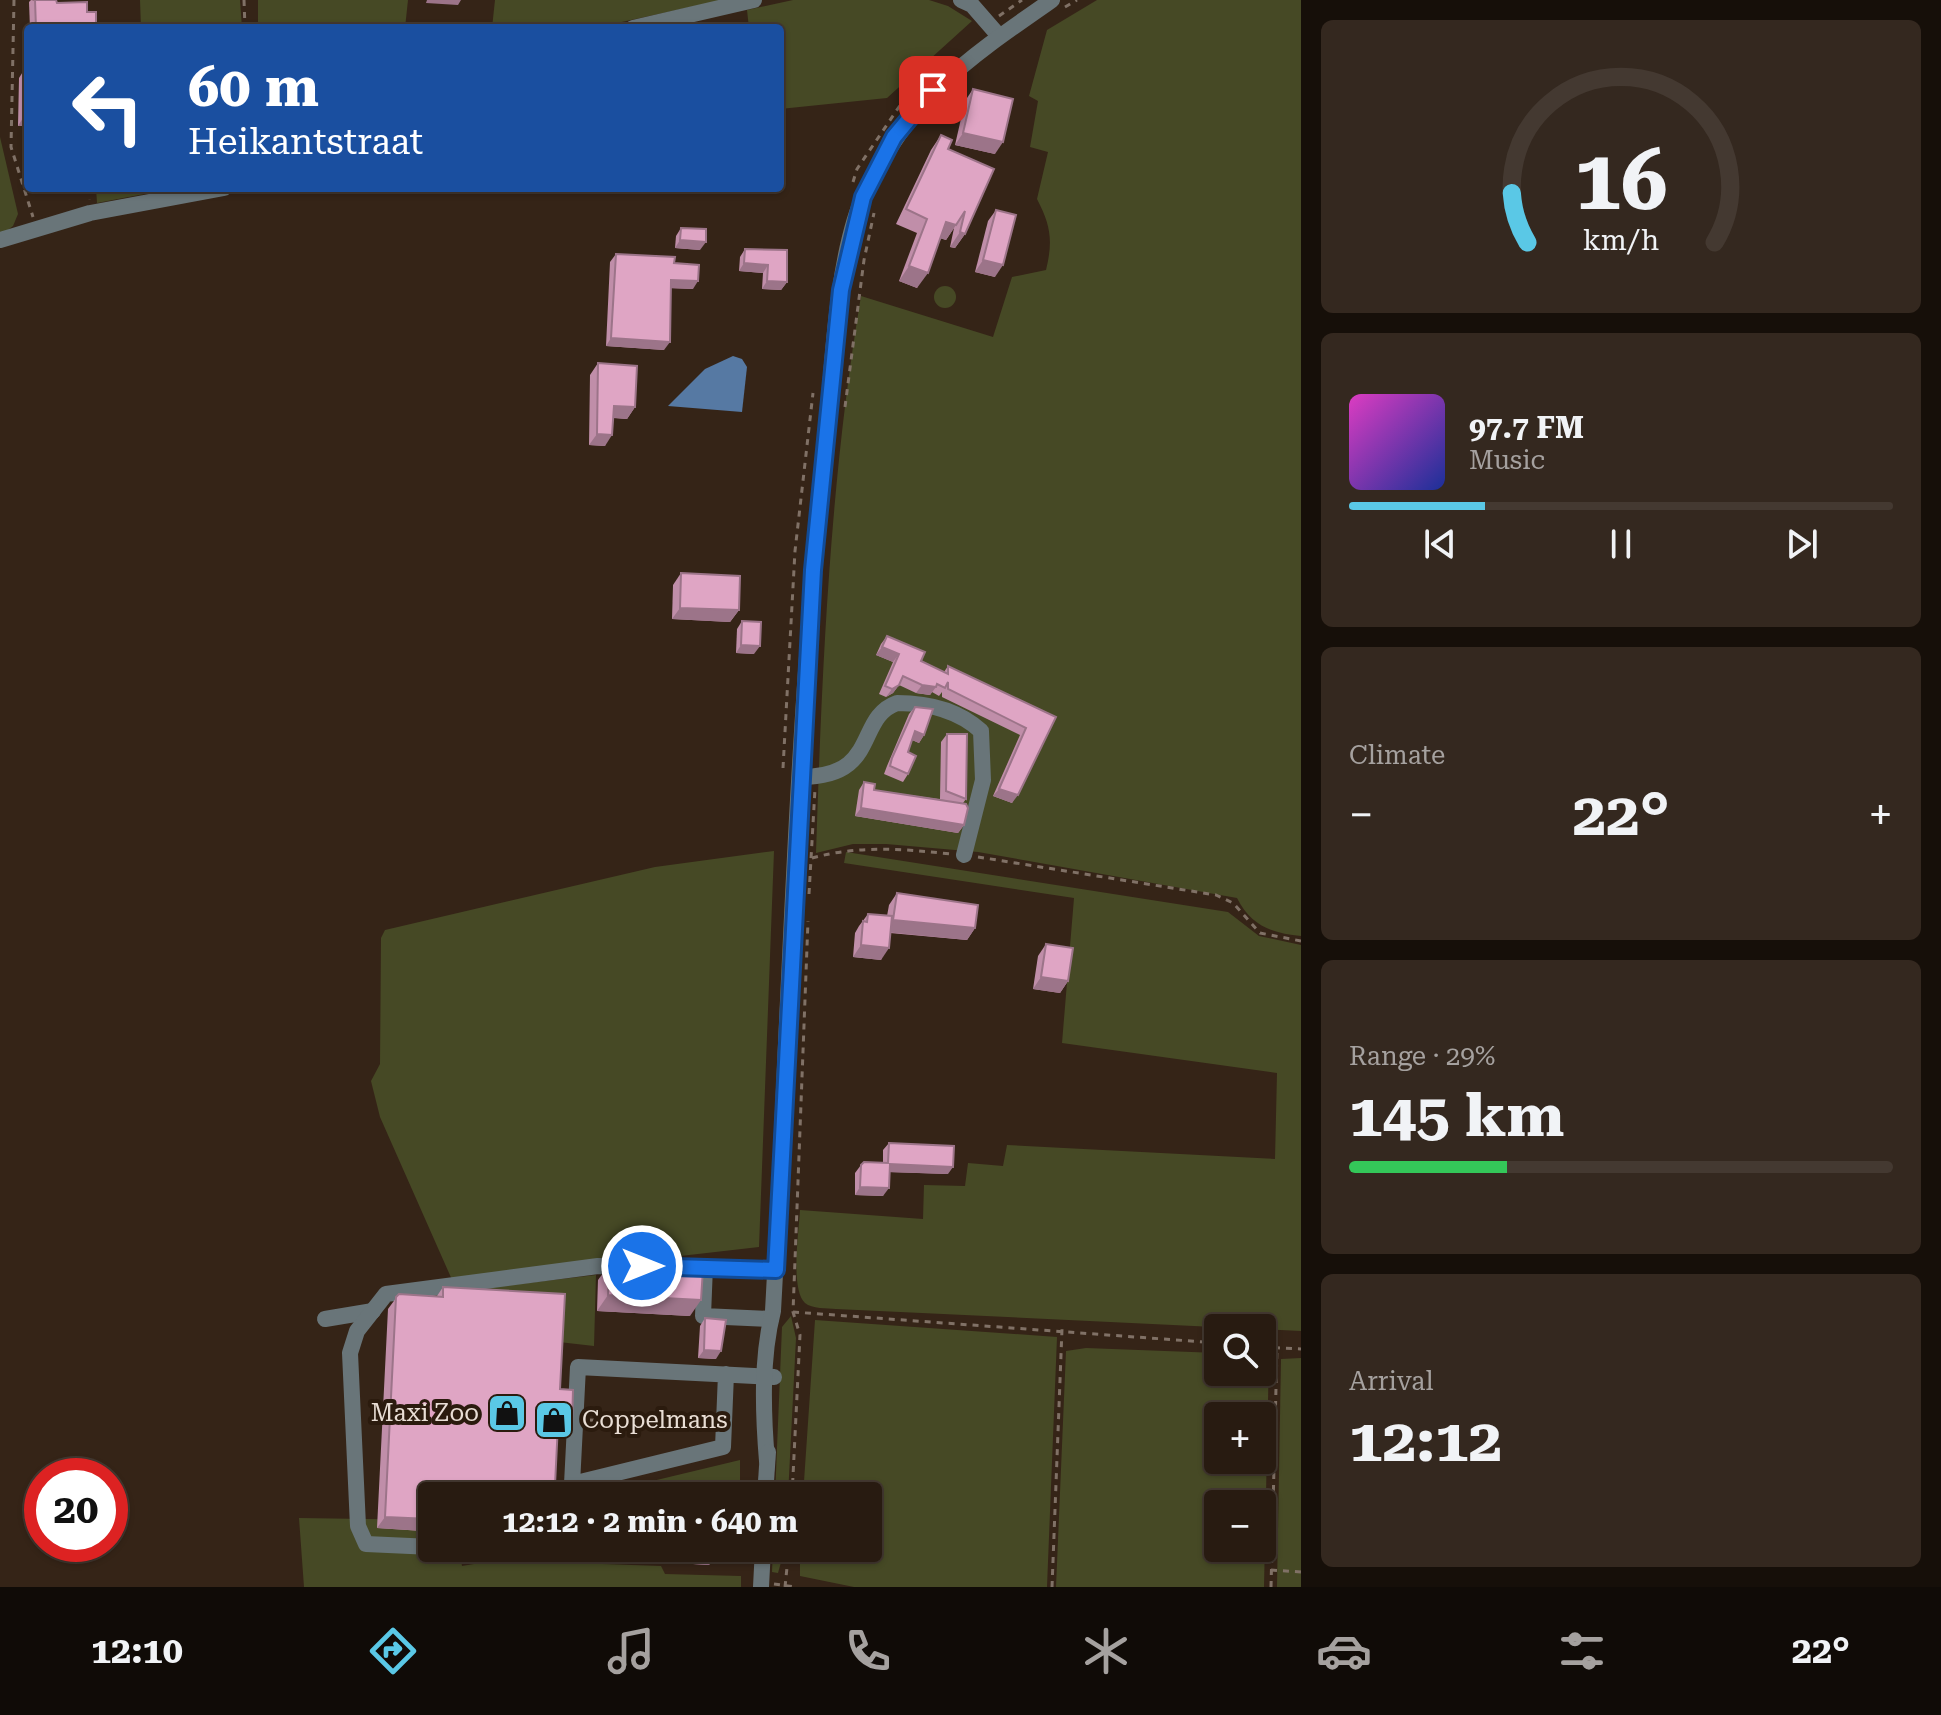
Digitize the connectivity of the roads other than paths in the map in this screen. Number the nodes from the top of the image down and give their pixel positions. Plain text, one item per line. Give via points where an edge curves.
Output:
1 (754, 0) edge
2 (961, 0) edge
3 (1052, 0) edge
4 (650, 24) edge
5 (994, 30) junction
6 (203, 192) edge
7 (0, 240) edge
8 (808, 777) junction
9 (964, 855) road end
10 (705, 1266) junction
11 (776, 1270) junction
12 (373, 1311) junction
13 (772, 1315) junction
14 (325, 1319) dead end
15 (726, 1374) junction
16 (770, 1377) junction
17 (766, 1482) edge
18 (418, 1546) edge
19 (762, 1562) edge
20 (761, 1587) edge

1 - 4 street
2 - 5 street
3 - 5 street
5 - 8 street via 894,137 863,197 852,236 841,290 813,570
6 - 7 street via 90,213
8 - 9 street via 847,768 889,706 942,708 968,719 981,731 983,780
8 - 11 street
10 - 11 street
10 - 12 street via 598,1266 386,1294
10 - 13 street via 703,1316
11 - 13 street
12 - 14 street
12 - 18 street via 357,1331 350,1353 358,1526 366,1544
13 - 16 street via 776,1331
15 - 15 street via 723,1447 572,1484 578,1367
15 - 16 street
16 - 17 street
19 - 20 street

